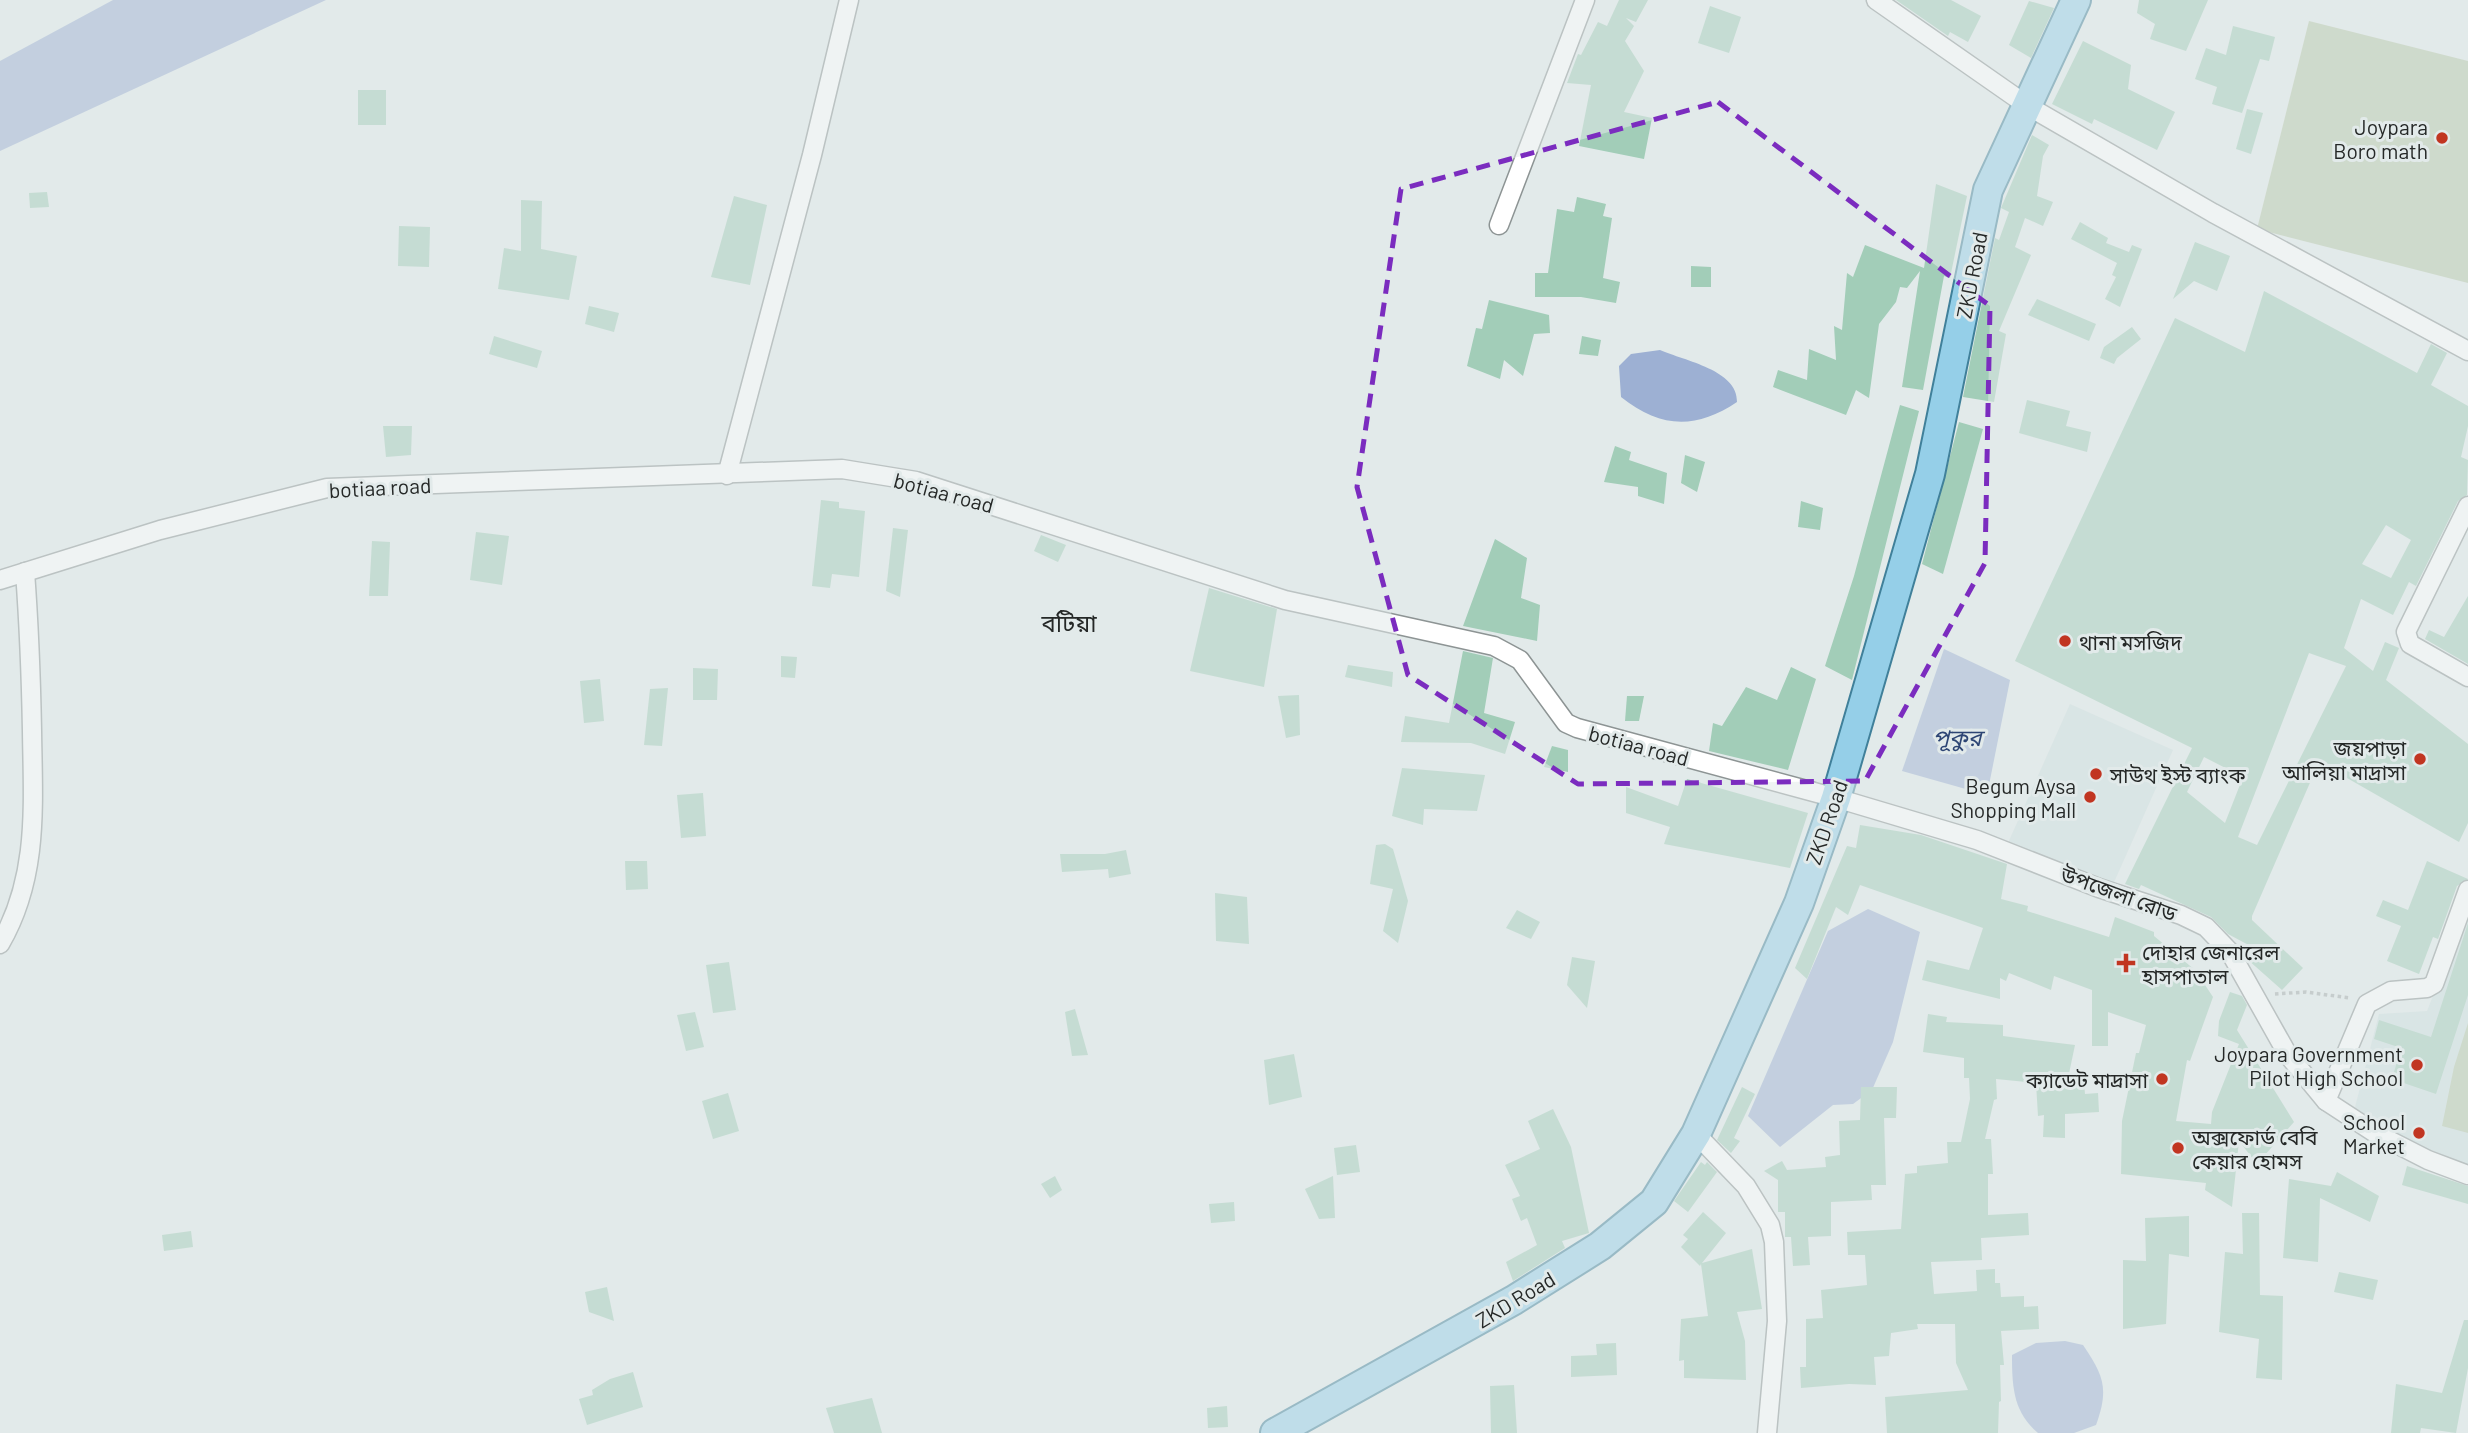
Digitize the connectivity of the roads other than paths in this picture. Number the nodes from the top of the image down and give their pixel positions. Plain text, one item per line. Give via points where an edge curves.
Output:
1 (849, 0) edge
2 (1585, 0) edge
3 (1876, 0) edge
4 (2077, 0) edge
5 (2028, 106) junction
6 (1499, 225) dead end
7 (2468, 352) edge
8 (727, 475) junction
9 (2468, 506) edge
10 (24, 572) junction
11 (0, 580) edge
12 (2468, 677) edge
13 (1836, 797) junction
14 (2468, 890) edge
15 (0, 944) edge
16 (2326, 1101) junction
17 (1696, 1135) junction
18 (2468, 1175) edge
19 (1275, 1433) edge
20 (1767, 1433) edge

1 - 8 street
2 - 6 street
3 - 5 street
4 - 5 main road, ZKD Road
5 - 7 street
5 - 13 main road, ZKD Road via 1988,190 1930,474
8 - 10 street, botiaa road via 327,488 160,530
8 - 13 street, botiaa road via 842,469 916,481 1285,600 1494,646 1520,660 1566,723 1577,728
9 - 12 street via 2406,632 2410,644
10 - 11 street, botiaa road
10 - 15 street via 34,824 20,904
13 - 16 street, উপজেলা রোড via 1977,840 2206,928 2230,952 2263,1014 2307,1082
13 - 17 main road, ZKD Road via 1799,903
14 - 16 street via 2434,984 2391,991 2367,1004
16 - 18 street, উপজেলা রোড via 2375,1133
17 - 19 main road, ZKD Road via 1654,1202 1600,1246 1514,1300
17 - 20 street via 1746,1186 1770,1225 1777,1321

